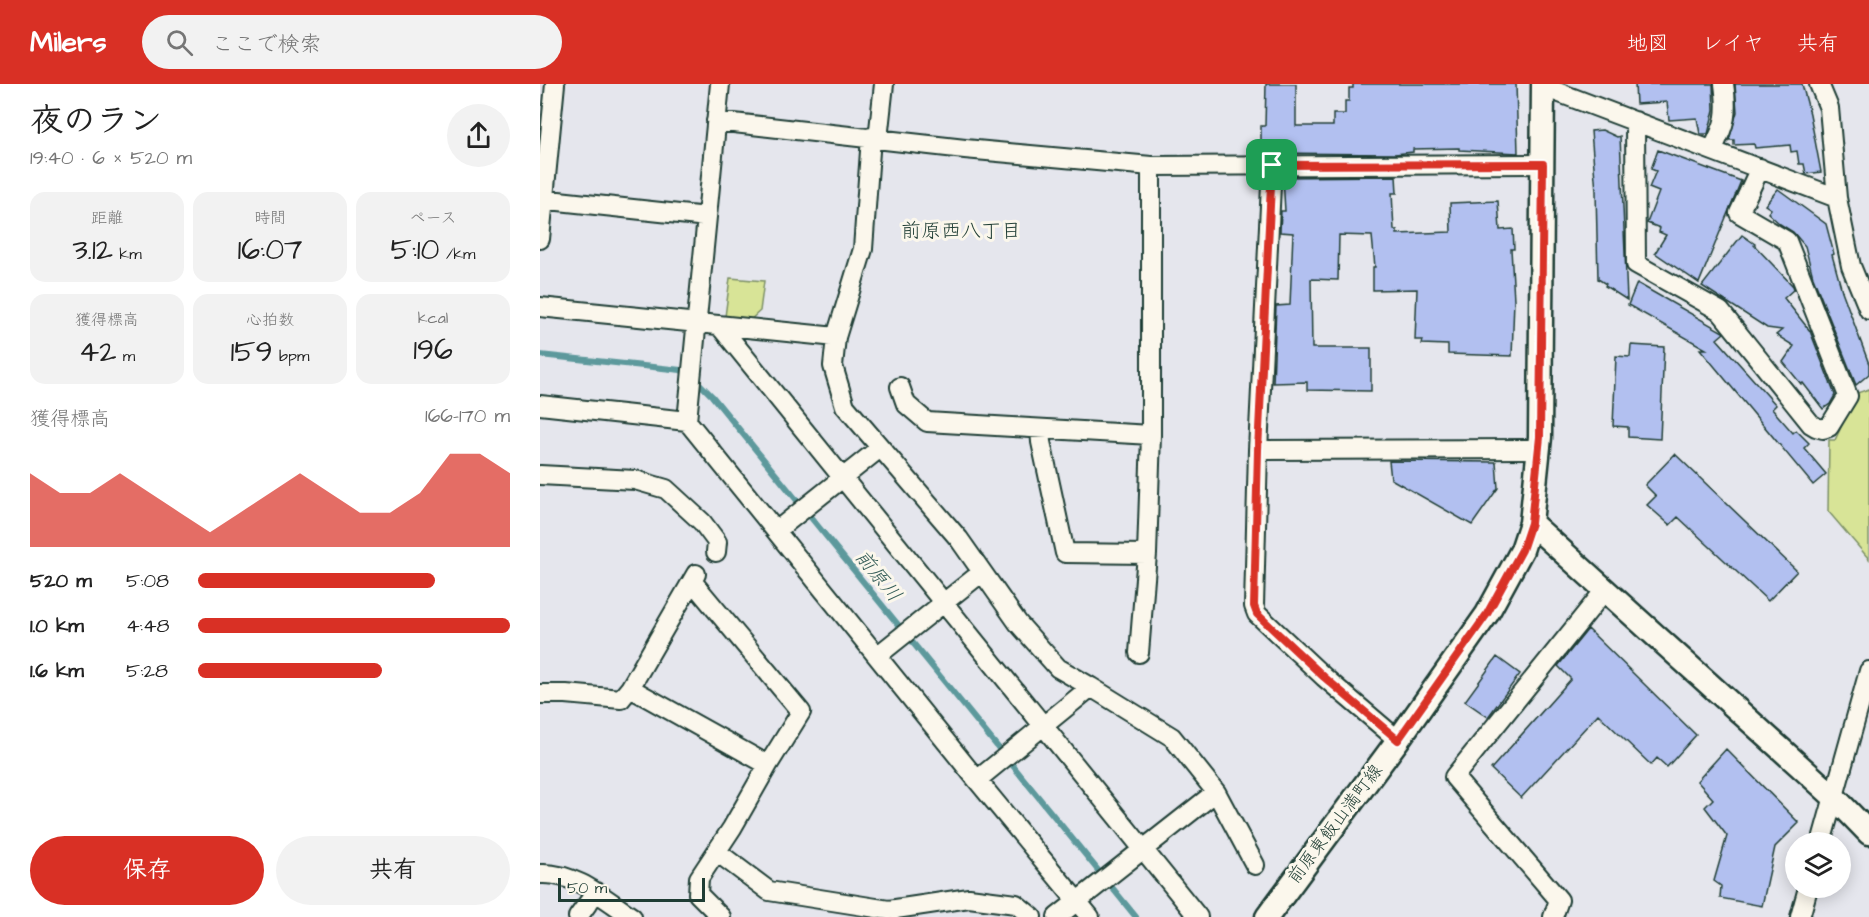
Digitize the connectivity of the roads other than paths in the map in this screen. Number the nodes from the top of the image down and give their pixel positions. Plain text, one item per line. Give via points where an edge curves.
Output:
1 (555, 84) edge
2 (720, 84) edge
3 (884, 84) edge
4 (1724, 84) edge
5 (1819, 84) edge
6 (1544, 85) edge
7 (1635, 121) junction
8 (716, 122) junction
9 (875, 138) junction
10 (1712, 150) junction
11 (1543, 164) junction
12 (1272, 165) junction
13 (1151, 166) junction
14 (1760, 168) junction
15 (1837, 198) junction
16 (542, 199) edge
17 (707, 217) junction
18 (540, 239) edge
19 (540, 307) edge
20 (1869, 310) edge
21 (696, 323) junction
22 (719, 326) junction
23 (836, 337) junction
24 (900, 387) dead end
25 (540, 405) edge
26 (687, 421) junction
27 (1040, 429) junction
28 (1151, 435) junction
29 (880, 448) junction
30 (1539, 449) junction
31 (1258, 450) junction
32 (540, 475) edge
33 (842, 478) junction
34 (1531, 523) junction
35 (776, 531) junction
36 (716, 552) dead end
37 (1147, 554) junction
38 (981, 573) junction
39 (1605, 590) junction
40 (943, 603) junction
41 (1139, 653) dead end
42 (877, 656) junction
43 (1869, 671) edge
44 (1091, 687) junction
45 (630, 688) junction
46 (540, 694) edge
47 (1043, 727) junction
48 (1398, 740) junction
49 (768, 765) junction
50 (977, 780) junction
51 (1216, 792) junction
52 (1834, 797) junction
53 (1824, 832) edge
54 (1869, 833) edge
55 (1142, 849) junction
56 (717, 852) junction
57 (1255, 866) dead end
58 (540, 874) edge
59 (596, 892) junction
60 (1805, 898) edge
61 (1077, 901) junction
62 (578, 917) edge
63 (632, 917) edge
64 (721, 917) edge
65 (1032, 917) edge
66 (1057, 917) edge
67 (1090, 917) edge
68 (1198, 917) edge
69 (1267, 917) edge
70 (1553, 917) edge
71 (1800, 917) edge

1 - 16 street
2 - 8 street
3 - 9 street
4 - 10 street via 1726,119
5 - 15 street via 1829,108
6 - 7 street
6 - 11 street, 前原東飯山満町線
7 - 10 street
7 - 14 street via 1636,264 1720,311 1811,424 1824,429 1848,396 1787,241 1739,213
8 - 9 street
8 - 17 street
9 - 13 street
9 - 23 street via 863,249
10 - 14 street
11 - 12 street
11 - 30 street, 前原東飯山満町線
12 - 13 street
12 - 31 street
13 - 28 street
14 - 15 street
15 - 20 street via 1851,266
16 - 17 street
16 - 18 street
17 - 21 street
19 - 21 street
21 - 22 street
21 - 26 street
22 - 23 street
22 - 33 street
23 - 29 street via 833,366 845,406
24 - 27 street via 906,404 927,422
25 - 26 street
26 - 35 street
27 - 28 street
27 - 37 street via 1065,553
28 - 37 street
29 - 33 street
29 - 38 street via 959,539
30 - 31 street
30 - 34 street, 前原東飯山満町線
31 - 48 street via 1254,606 1257,614
32 - 36 street via 635,480 666,489 702,522 717,542
33 - 35 street
33 - 40 street
34 - 39 street
34 - 48 street, 前原東飯山満町線 via 1522,550 1487,614
35 - 42 street
37 - 41 street
38 - 40 street
38 - 44 street via 1058,668
39 - 52 street
39 - 70 street via 1454,777 1559,900
40 - 42 street
40 - 47 street
42 - 50 street
43 - 52 street
44 - 47 street
44 - 51 street via 1172,737
45 - 46 street via 621,699
45 - 49 street
45 - 49 street via 694,578 801,712
47 - 50 street
47 - 55 street
48 - 69 street, 前原東飯山満町線
49 - 56 street
50 - 61 street
51 - 55 street
51 - 57 street
52 - 53 street
52 - 54 street
55 - 61 street
55 - 68 street
56 - 64 street via 699,878 698,894
56 - 65 street via 769,891 889,910 969,898 1016,904
58 - 59 street via 571,878
59 - 62 street
59 - 63 street
60 - 71 street
61 - 66 street
61 - 67 street

